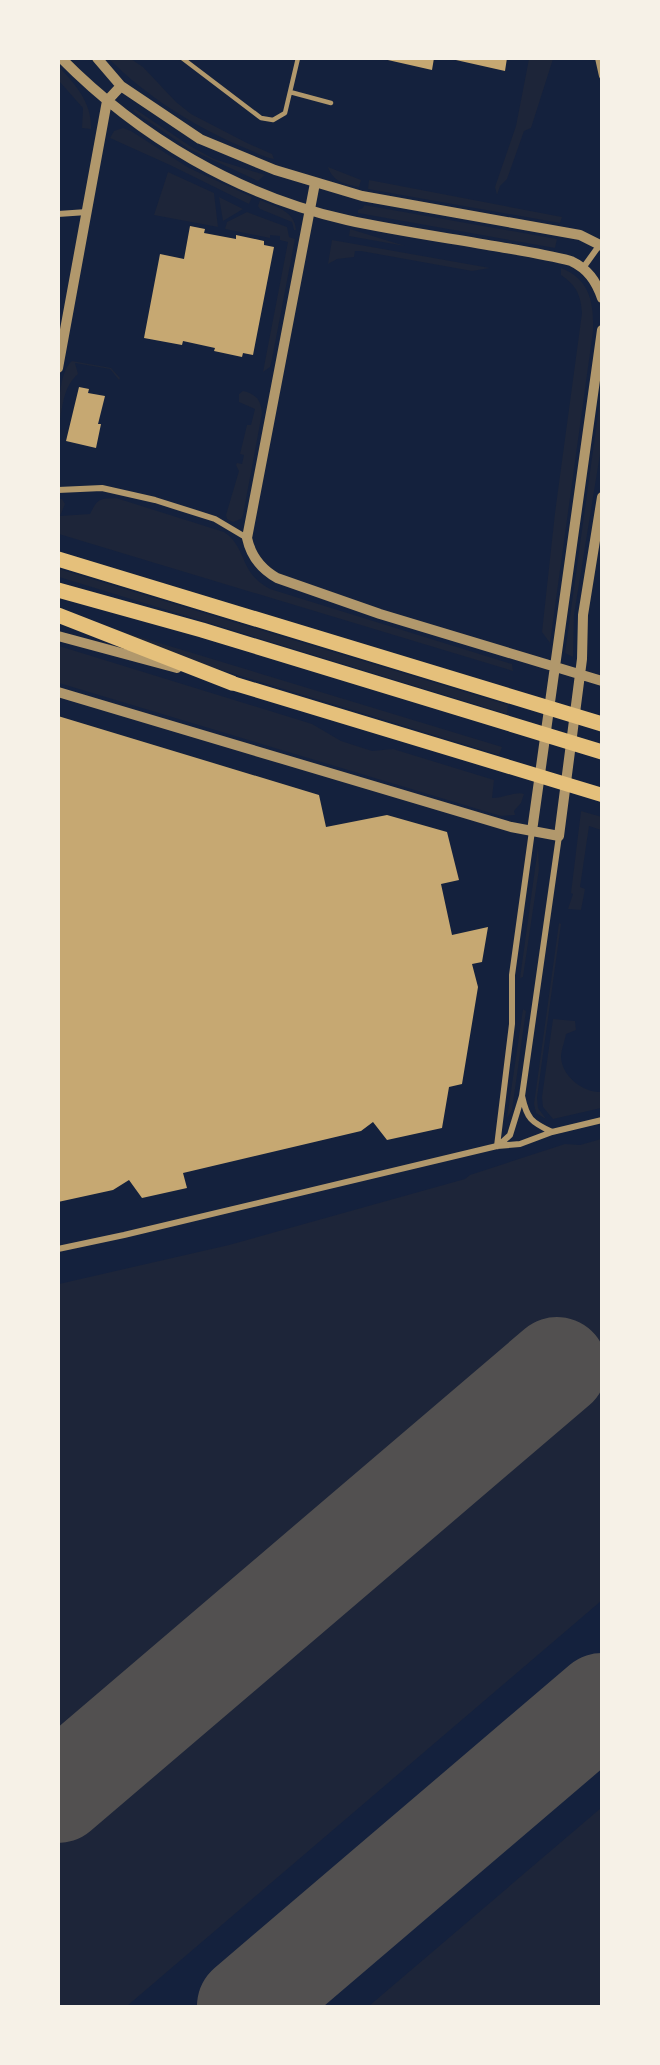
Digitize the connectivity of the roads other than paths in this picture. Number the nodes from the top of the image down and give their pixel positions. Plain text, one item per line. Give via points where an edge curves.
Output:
1 (62, 58) edge
2 (97, 58) edge
3 (182, 58) edge
4 (298, 58) edge
5 (598, 58) edge
6 (602, 76) edge
7 (121, 86) junction
8 (290, 92) junction
9 (107, 101) junction
10 (331, 103) dead end
11 (315, 183) junction
12 (310, 209) junction
13 (87, 212) junction
14 (58, 214) edge
15 (601, 244) edge
16 (583, 268) junction
17 (602, 298) edge
18 (602, 330) edge
19 (58, 368) edge
20 (58, 490) edge
21 (602, 497) edge
22 (247, 538) junction
23 (58, 559) edge
24 (58, 590) edge
25 (58, 615) edge
26 (58, 636) edge
27 (602, 681) edge
28 (232, 682) junction
29 (58, 692) edge
30 (602, 724) edge
31 (602, 752) edge
32 (601, 795) edge
33 (532, 831) junction
34 (559, 836) junction
35 (522, 1096) junction
36 (602, 1120) edge
37 (552, 1132) junction
38 (497, 1146) junction
39 (58, 1249) edge

1 - 9 street
2 - 7 street
3 - 8 lane via 261,118 273,120 285,113
4 - 8 lane
5 - 6 street
7 - 9 street
7 - 11 street via 200,139
8 - 10 lane
9 - 12 street via 156,138 202,165
9 - 13 street
11 - 12 street
11 - 15 street via 362,196 580,236
12 - 16 street via 349,220 549,256
12 - 22 street
13 - 14 street
13 - 19 street
15 - 16 street
16 - 17 street
18 - 33 street
20 - 22 street via 102,488 155,500 215,519
21 - 34 street via 583,615 582,659
22 - 27 street via 250,552 277,578 380,614
23 - 30 highway
24 - 31 highway
25 - 28 highway
26 - 28 street
28 - 32 main road
29 - 33 street
33 - 34 street
33 - 38 street via 512,975 512,1024
34 - 35 street
35 - 37 street via 526,1115
35 - 38 street via 510,1135
36 - 37 street
37 - 38 street via 520,1144
38 - 39 street

